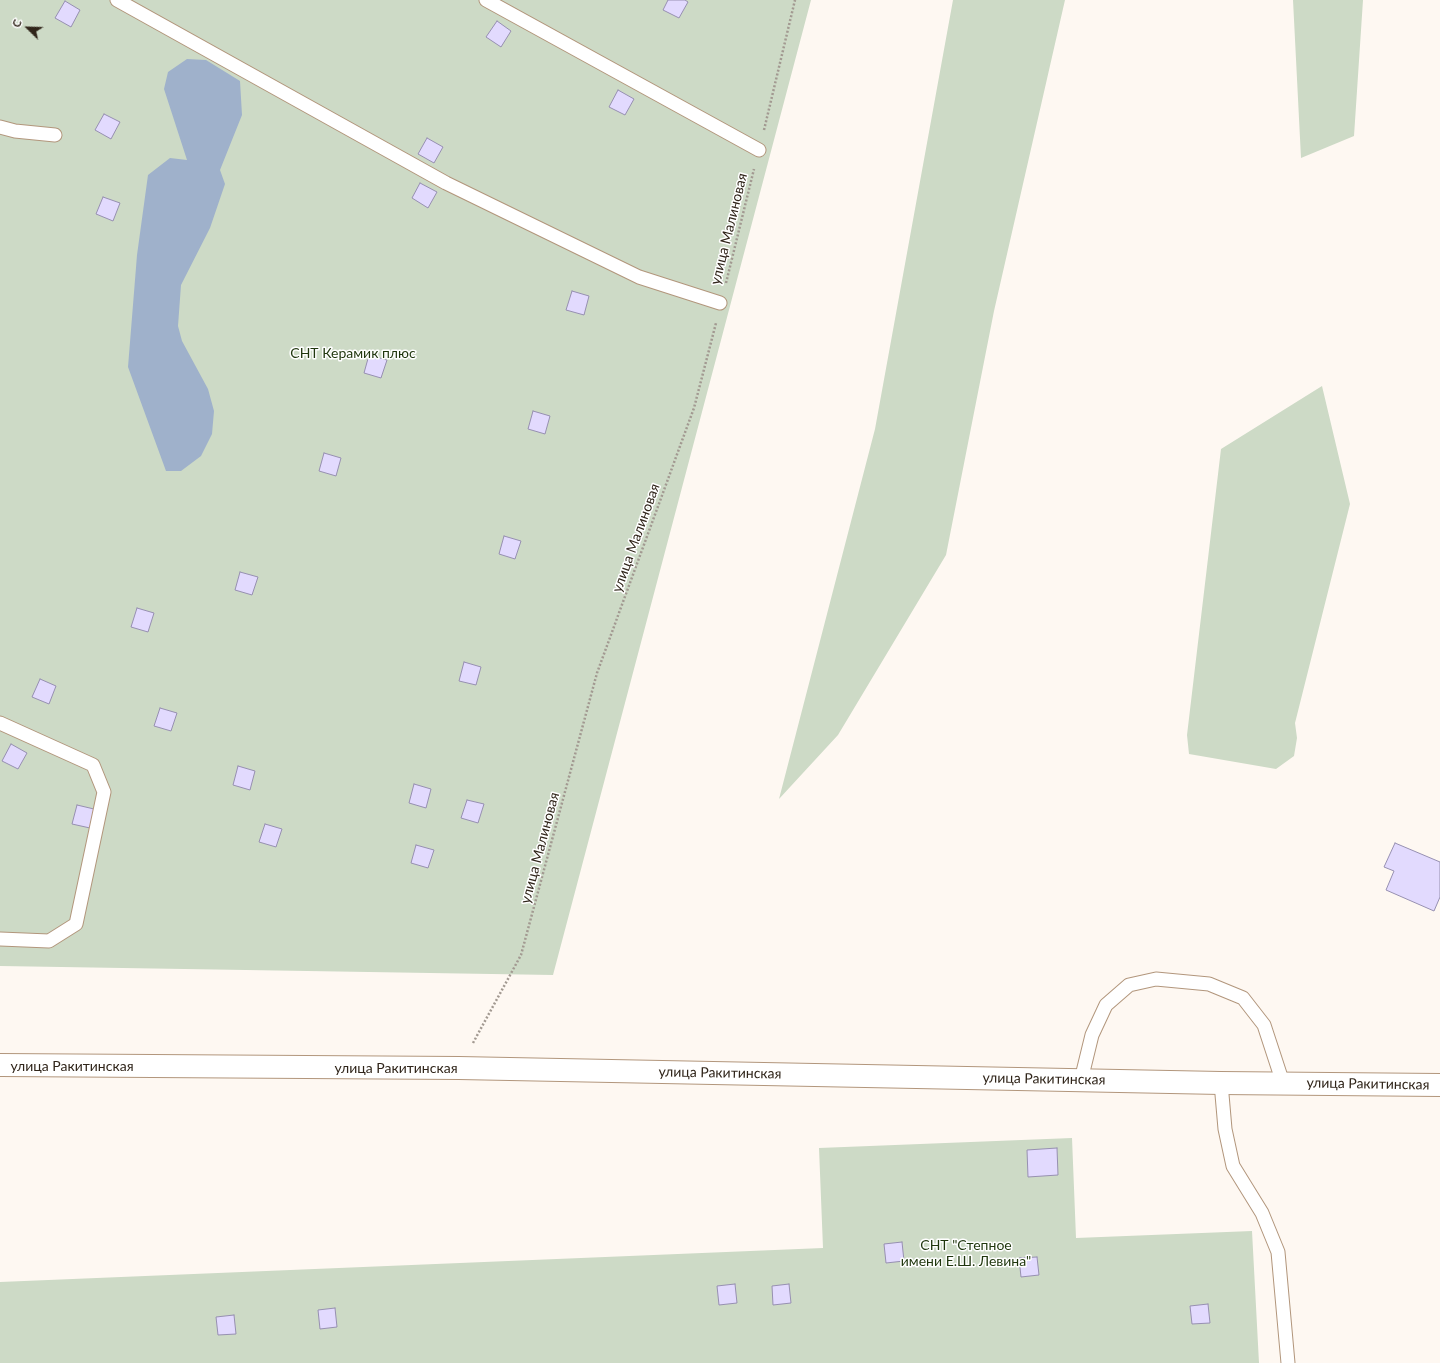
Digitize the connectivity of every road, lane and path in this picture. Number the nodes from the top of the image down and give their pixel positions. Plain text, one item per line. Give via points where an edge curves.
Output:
1 (117, 0) edge
2 (486, 0) edge
3 (795, 0) edge
4 (0, 127) edge
5 (55, 135) dead end
6 (759, 150) junction
7 (720, 303) junction
8 (0, 723) edge
9 (0, 939) edge
10 (0, 1065) edge
11 (459, 1068) junction
12 (1081, 1080) junction
13 (1221, 1083) junction
14 (1283, 1083) junction
15 (1440, 1085) edge
16 (1288, 1363) edge

1 - 7 lane via 446,183 639,277
2 - 6 lane
3 - 6 path, улица Малиновая
4 - 5 lane
6 - 7 path, улица Малиновая
7 - 11 path, улица Малиновая via 694,408 598,673 521,955
8 - 9 lane via 93,765 104,792 76,924 50,941
10 - 11 street, улица Ракитинская
11 - 12 street, улица Ракитинская
12 - 13 street, улица Ракитинская
12 - 14 lane via 1092,1035 1106,1005 1129,985 1156,979 1209,984 1243,998 1264,1025
13 - 14 street, улица Ракитинская
13 - 16 lane via 1225,1129 1233,1166 1262,1213 1278,1252
14 - 15 street, улица Ракитинская

